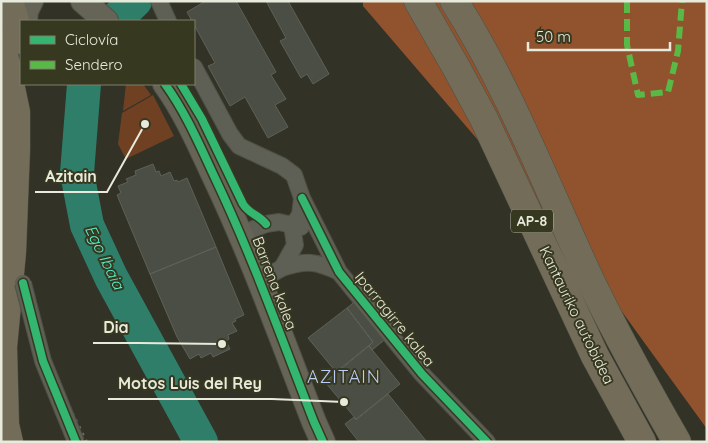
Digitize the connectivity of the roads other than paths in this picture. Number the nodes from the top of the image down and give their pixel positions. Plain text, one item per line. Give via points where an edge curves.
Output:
1 (9, 1) edge
2 (31, 1) edge
3 (83, 1) edge
4 (418, 1) edge
5 (454, 1) edge
6 (25, 20) edge
7 (105, 20) edge
8 (20, 37) edge
9 (1, 41) edge
10 (195, 69) edge
11 (29, 85) edge
12 (166, 85) edge
13 (302, 198) junction
14 (292, 226) junction
15 (242, 234) junction
16 (321, 236) junction
17 (295, 245) junction
18 (12, 252) junction
19 (321, 264) junction
20 (282, 268) junction
21 (338, 272) junction
22 (260, 280) junction
23 (23, 283) dead end
24 (9, 442) edge
25 (76, 442) edge
26 (323, 442) edge
27 (487, 442) edge
28 (642, 442) edge
29 (677, 442) edge

1 - 8 highway
2 - 6 street
3 - 7 street
4 - 28 highway, Kantauriko autobidea / AP-8 via 484,119 595,356
5 - 29 highway, Kantauriko autobidea / AP-8 via 533,151 621,340
9 - 18 highway via 16,112
10 - 13 street, Iparragirre kalea via 239,146 277,163 294,175
11 - 18 highway via 27,161
12 - 15 street, Barrena kalea via 193,129
13 - 14 street via 300,215
13 - 16 street, Iparragirre kalea
14 - 15 street via 279,222 266,224
14 - 16 street via 304,227
14 - 17 street
15 - 22 street, Barrena kalea
16 - 21 street, Iparragirre kalea
17 - 19 street
17 - 20 street
18 - 24 highway via 3,347 5,425
19 - 20 street, Barrena kalea via 298,262
19 - 21 street, Barrena kalea
20 - 22 street, Barrena kalea
21 - 27 street, Iparragirre kalea via 422,374
22 - 26 street, Barrena kalea
23 - 25 street, bridge via 43,361

